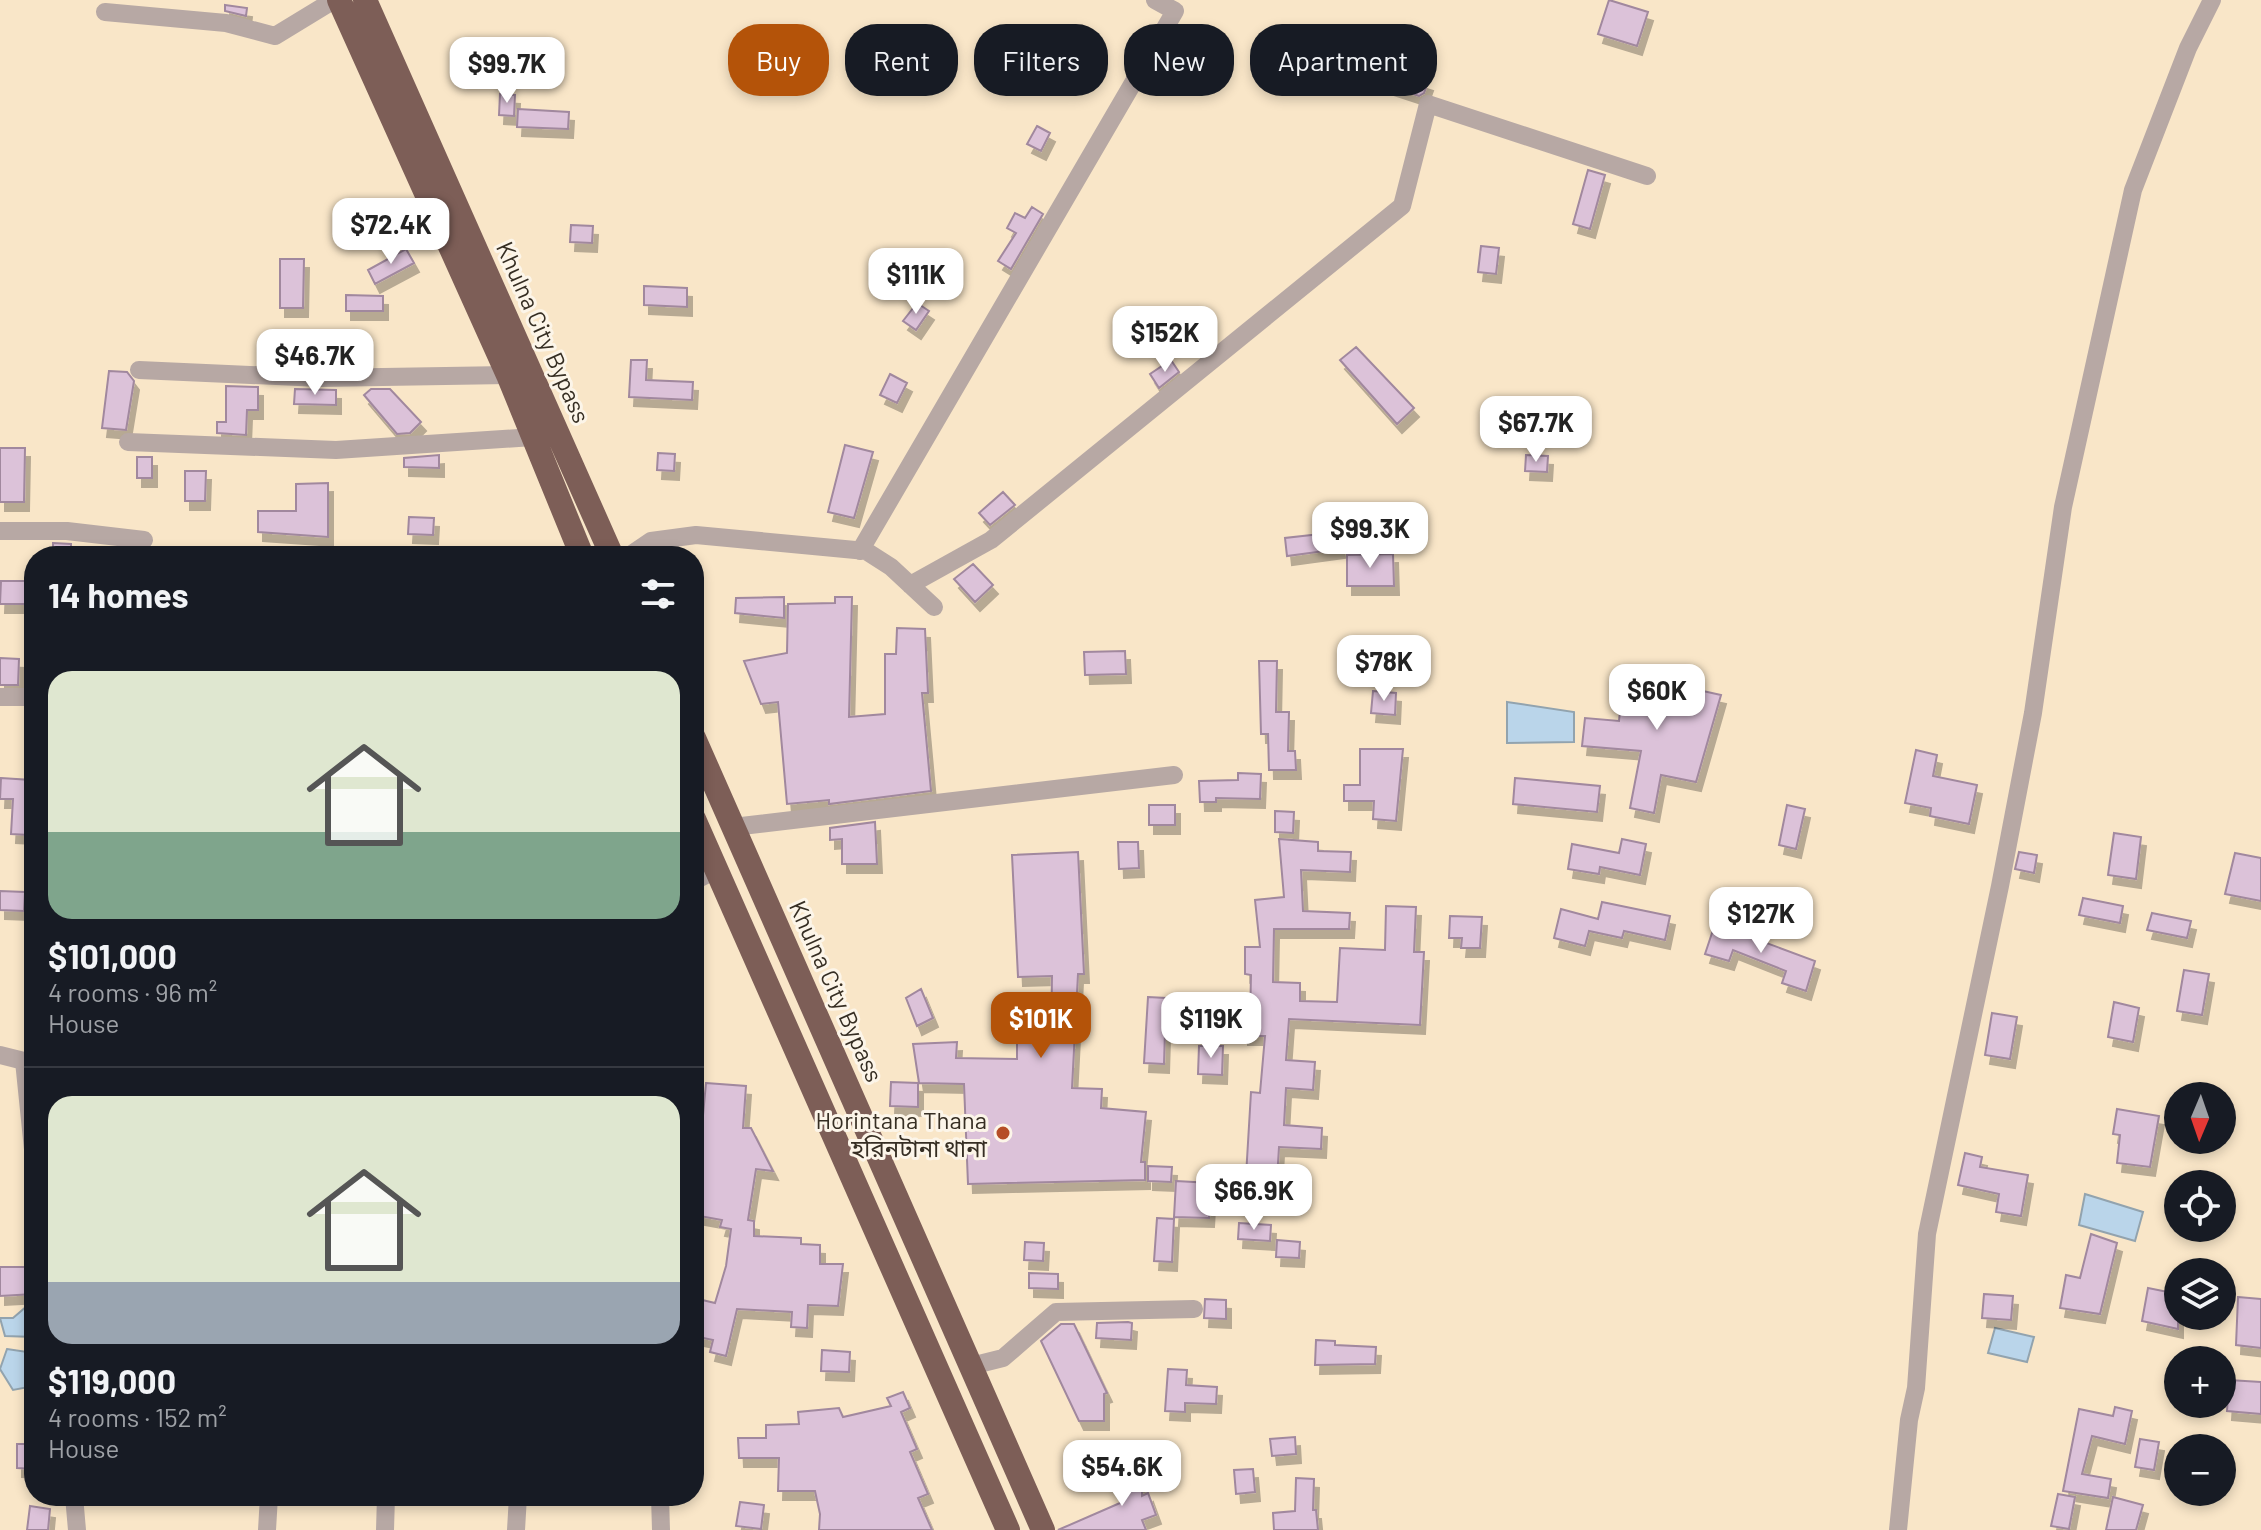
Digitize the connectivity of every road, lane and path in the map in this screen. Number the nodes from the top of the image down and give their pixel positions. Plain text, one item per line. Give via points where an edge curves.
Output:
1 (336, 0) edge
2 (365, 0) edge
3 (1155, 0) edge
4 (2212, 0) edge
5 (105, 12) dead end
6 (1647, 176) dead end
7 (139, 370) dead end
8 (508, 375) junction
9 (533, 437) junction
10 (128, 442) dead end
11 (0, 531) edge
12 (144, 540) dead end
13 (578, 546) edge
14 (608, 546) edge
15 (644, 546) edge
16 (860, 551) junction
17 (910, 585) junction
18 (934, 607) dead end
19 (0, 697) edge
20 (24, 697) edge
21 (704, 761) edge
22 (1174, 775) dead end
23 (733, 827) junction
24 (704, 842) edge
25 (716, 870) junction
26 (704, 876) edge
27 (0, 1055) edge
28 (24, 1059) edge
29 (1194, 1309) dead end
30 (971, 1366) junction
31 (75, 1506) edge
32 (268, 1506) edge
33 (386, 1506) edge
34 (517, 1506) edge
35 (660, 1506) edge
36 (77, 1530) edge
37 (267, 1530) edge
38 (385, 1530) edge
39 (516, 1530) edge
40 (661, 1530) edge
41 (1008, 1530) edge
42 (1043, 1530) edge
43 (1898, 1530) edge

1 - 5 street via 275,36 226,23
1 - 8 highway, Khulna City Bypass
2 - 14 highway, Khulna City Bypass
3 - 16 street via 1175,11
4 - 43 street via 2133,190 2063,507 2033,713 1927,1234 1916,1388
6 - 17 street via 1428,104 1402,206 991,540
7 - 8 street via 320,378
8 - 9 highway, Khulna City Bypass
9 - 10 street via 336,450
9 - 13 highway, Khulna City Bypass
11 - 12 street via 67,531
15 - 16 street via 696,535
16 - 17 street via 891,567
17 - 18 street
19 - 20 street
21 - 23 highway, Khulna City Bypass
22 - 23 street
23 - 30 highway, Khulna City Bypass
24 - 25 highway
25 - 26 street
25 - 41 highway
27 - 28 street
29 - 30 street via 1056,1312 1003,1358
30 - 42 highway, Khulna City Bypass
31 - 36 street
32 - 37 street
33 - 38 street
34 - 39 street
35 - 40 street

